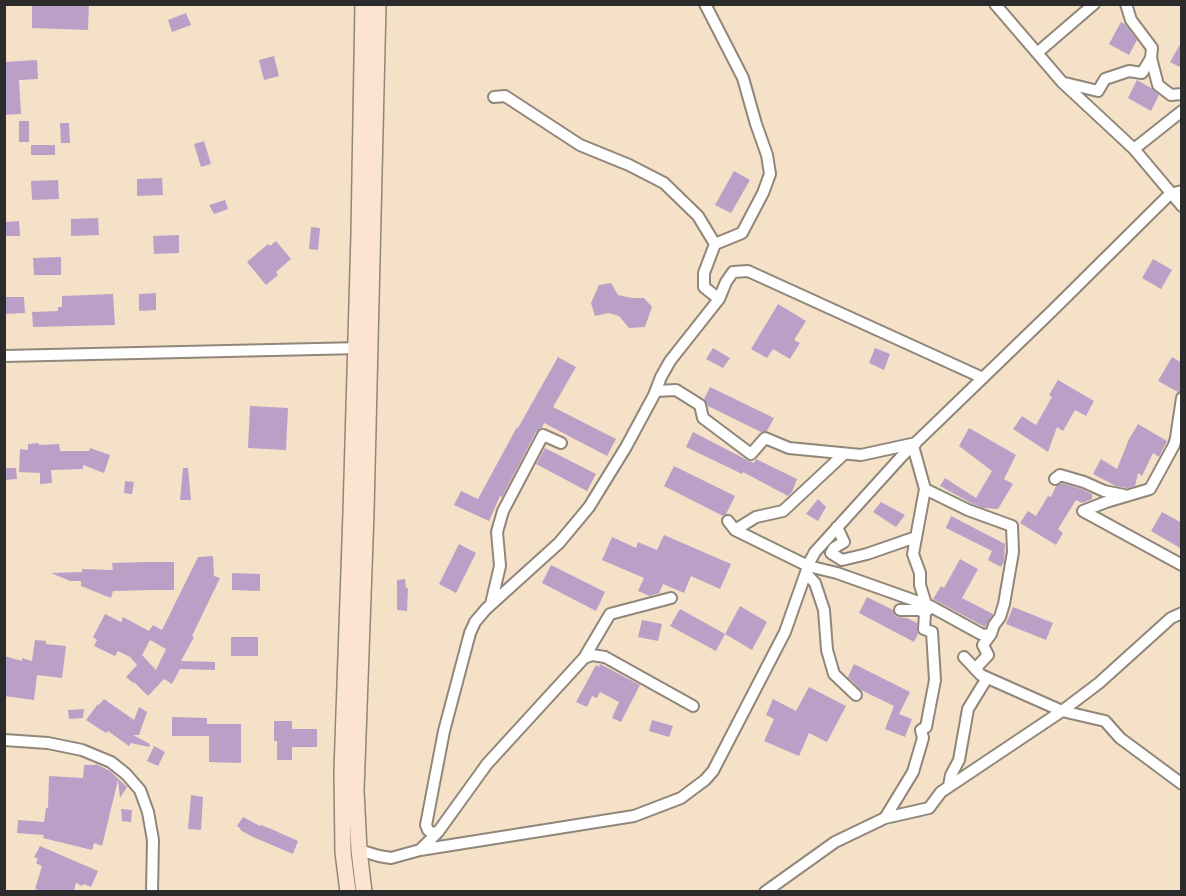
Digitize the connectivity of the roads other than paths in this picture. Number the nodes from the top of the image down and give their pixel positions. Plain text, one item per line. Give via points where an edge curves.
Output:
1 (363, 4) edge
2 (378, 4) edge
3 (705, 4) edge
4 (995, 4) edge
5 (1094, 4) edge
6 (1126, 4) edge
7 (1037, 53) junction
8 (1151, 58) junction
9 (1062, 82) junction
10 (1182, 94) edge
11 (494, 98) dead end
12 (1182, 111) edge
13 (1134, 149) junction
14 (1176, 192) edge
15 (1182, 206) edge
16 (715, 244) junction
17 (719, 299) junction
18 (363, 348) junction
19 (4, 356) edge
20 (983, 378) junction
21 (656, 391) junction
22 (1182, 398) edge
23 (561, 443) dead end
24 (914, 444) junction
25 (844, 454) junction
26 (1055, 479) dead end
27 (926, 489) junction
28 (1128, 496) junction
29 (728, 521) dead end
30 (837, 527) junction
31 (735, 530) junction
32 (916, 537) junction
33 (1182, 565) edge
34 (807, 569) junction
35 (671, 598) dead end
36 (490, 605) junction
37 (927, 608) junction
38 (900, 610) dead end
39 (1182, 613) edge
40 (991, 634) junction
41 (964, 657) dead end
42 (584, 658) junction
43 (975, 669) junction
44 (987, 678) junction
45 (856, 695) dead end
46 (693, 706) dead end
47 (1062, 711) junction
48 (4, 740) edge
49 (1182, 784) edge
50 (949, 786) junction
51 (885, 818) junction
52 (438, 832) junction
53 (359, 850) junction
54 (420, 850) junction
55 (152, 891) edge
56 (348, 891) edge
57 (364, 891) edge
58 (765, 891) edge

1 - 18 main road
2 - 18 main road
3 - 16 street via 743,78 770,174 742,233
4 - 7 street
5 - 7 street
6 - 8 street via 1131,20 1152,48
7 - 9 street
8 - 9 street via 1142,73 1129,71 1105,79 1098,91
8 - 10 street via 1158,85 1171,94
9 - 13 street
11 - 16 street via 505,96 580,145 664,183 698,216
12 - 13 street
13 - 14 street
14 - 15 street
14 - 20 street
16 - 17 street via 704,273 705,287
17 - 20 street via 733,272 748,271
17 - 21 street via 670,361
18 - 19 street
18 - 53 main road via 356,790
18 - 56 main road via 351,513 342,771 343,852
20 - 24 street
21 - 25 street via 676,390 700,405 703,418 751,454 765,438 789,448
21 - 36 street via 589,507 559,543
22 - 28 street via 1176,438 1150,489
23 - 36 street via 543,435 503,511 497,532 500,566
24 - 25 street via 861,455
24 - 27 street
24 - 30 street
25 - 31 street via 783,511 756,517
26 - 28 street via 1060,475
27 - 32 street
27 - 40 street via 1012,526 1013,552 1004,604
28 - 33 street via 1083,511
29 - 31 street
30 - 32 street via 844,542 831,554 842,560
30 - 34 street via 815,552
31 - 34 street
32 - 37 street via 913,554
34 - 37 street via 837,573
34 - 45 street via 824,610 826,650 834,674
34 - 54 street via 785,632 713,771 681,798 634,816
35 - 42 street via 610,614
36 - 52 street via 470,633 444,731 426,825 432,833
37 - 38 street
37 - 40 street via 981,634
37 - 51 street via 924,629 932,632 935,680 929,717 926,728 921,730 923,738 913,771
39 - 47 street via 1171,618
40 - 43 street via 983,645 988,656
41 - 43 street
42 - 46 street via 605,657
42 - 52 street via 487,764
43 - 44 street
44 - 47 street
44 - 50 street via 968,709 959,760
47 - 49 street via 1105,720 1120,738
47 - 50 street
48 - 55 street via 82,750 111,762 126,774 140,790 148,812 153,840
50 - 51 street via 929,808
51 - 58 street via 835,842
52 - 54 street
53 - 54 street via 391,858
53 - 57 main road

